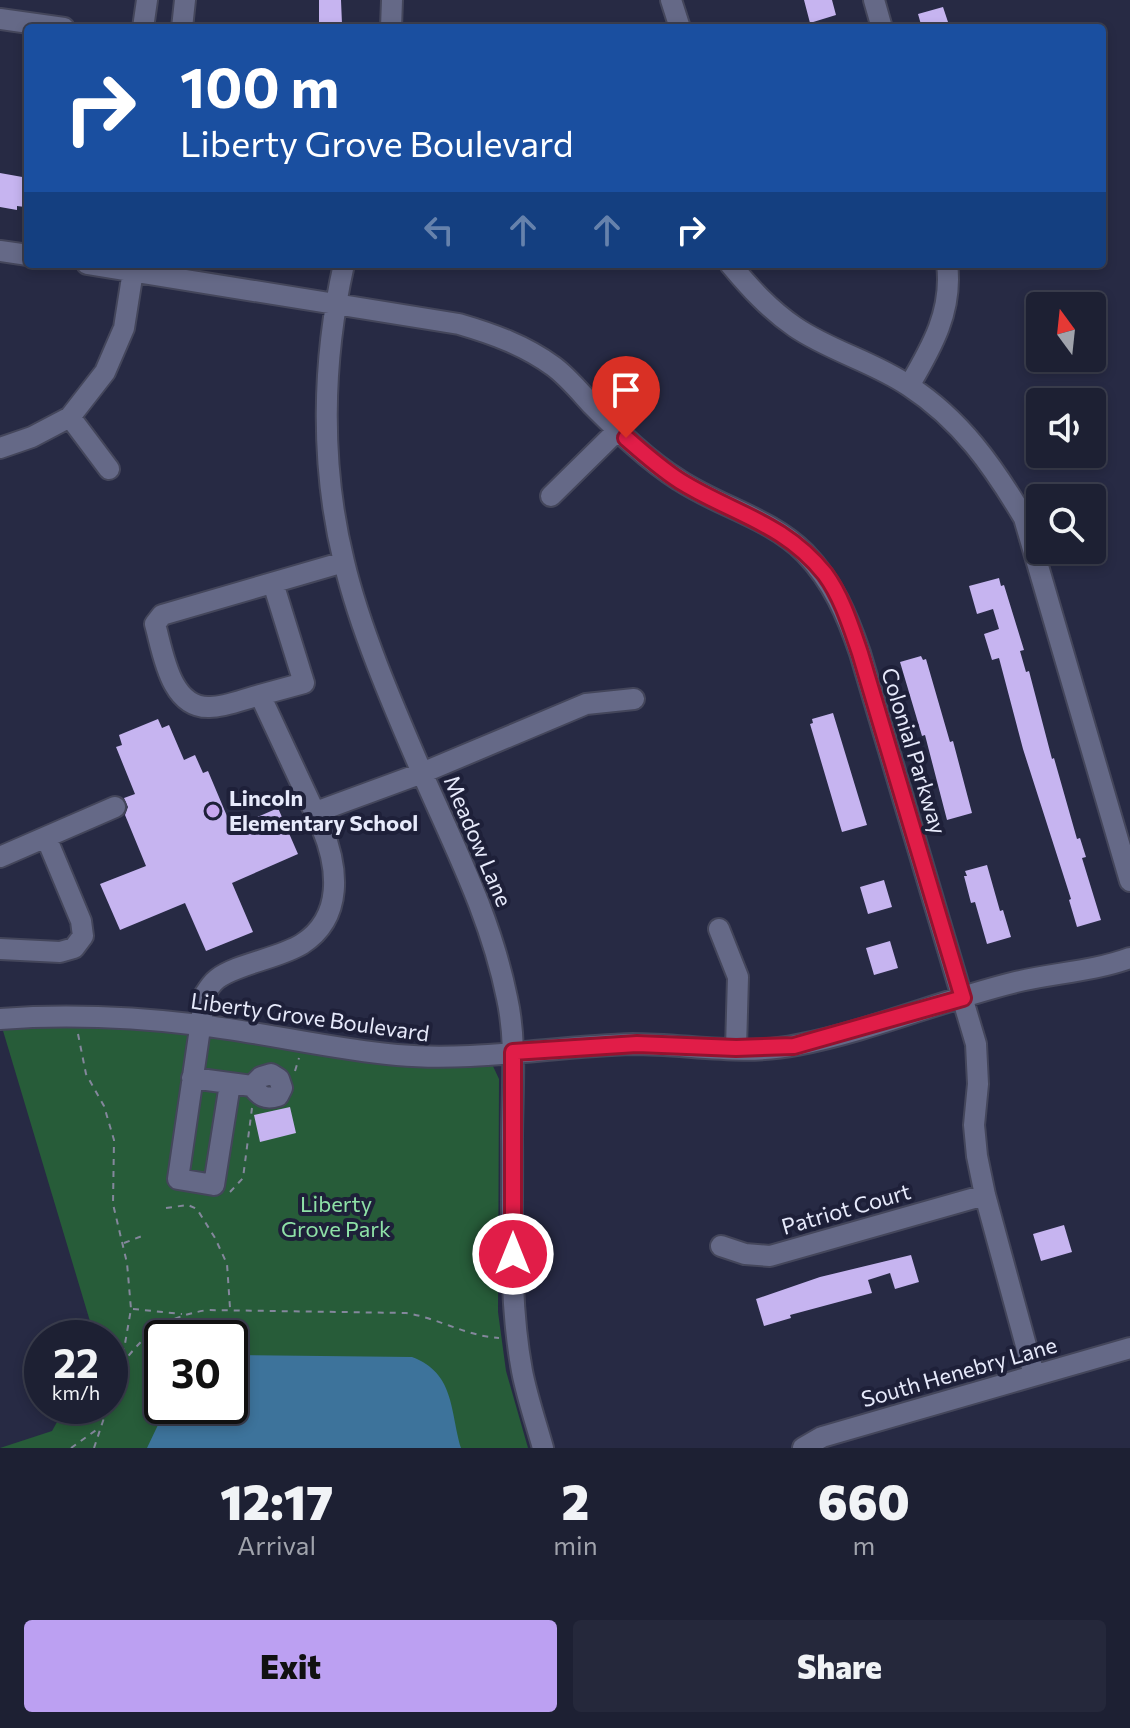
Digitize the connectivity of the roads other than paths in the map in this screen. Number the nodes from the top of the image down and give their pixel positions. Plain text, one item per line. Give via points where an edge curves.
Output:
1 (147, 0) edge
2 (185, 0) edge
3 (392, 0) edge
4 (671, 0) edge
5 (874, 0) edge
6 (0, 19) edge
7 (36, 24) edge
8 (144, 24) edge
9 (182, 24) edge
10 (391, 24) edge
11 (679, 24) edge
12 (881, 24) edge
13 (0, 251) edge
14 (24, 254) edge
15 (113, 268) edge
16 (343, 268) edge
17 (733, 268) edge
18 (947, 268) edge
19 (133, 271) junction
20 (335, 303) junction
21 (909, 386) junction
22 (70, 417) junction
23 (617, 431) junction
24 (0, 448) edge
25 (109, 469) dead end
26 (551, 496) dead end
27 (344, 562) junction
28 (273, 583) junction
29 (260, 695) junction
30 (634, 699) dead end
31 (422, 773) junction
32 (115, 807) dead end
33 (316, 812) junction
34 (46, 837) junction
35 (0, 857) edge
36 (1130, 881) edge
37 (719, 929) dead end
38 (0, 949) edge
39 (1130, 958) edge
40 (963, 998) junction
41 (0, 1019) edge
42 (200, 1025) junction
43 (736, 1048) junction
44 (513, 1052) junction
45 (192, 1078) junction
46 (230, 1084) junction
47 (252, 1095) road end
48 (985, 1195) junction
49 (721, 1246) dead end
50 (1130, 1348) edge
51 (1034, 1375) junction
52 (543, 1448) edge
53 (803, 1448) edge

1 - 8 street
2 - 9 street
3 - 10 street
4 - 11 street
5 - 12 street
6 - 7 street
13 - 14 street
15 - 19 street, Colonial Parkway
16 - 20 street, Meadow Lane
17 - 21 street via 759,300 797,329
18 - 21 street via 945,314
19 - 20 street, Colonial Parkway
19 - 22 street via 124,328 105,372
20 - 23 street, Colonial Parkway via 459,324 515,343 556,368
20 - 27 street, Meadow Lane via 327,434 331,499
21 - 36 street via 960,428 995,470 1024,518
22 - 24 street
22 - 25 street
23 - 26 street
23 - 40 street, Colonial Parkway via 679,480 774,528 826,576 860,653
27 - 28 street
27 - 31 street, Meadow Lane
28 - 29 street via 304,683
28 - 29 street via 162,615 155,624 168,673 193,703 209,708
29 - 33 street
30 - 31 street via 586,704
31 - 33 street
31 - 44 street, Meadow Lane via 495,947
32 - 34 street
33 - 42 street via 336,877 323,924 303,944 217,979 205,994
34 - 35 street
34 - 38 street via 83,936 74,948 60,952
37 - 43 street via 738,977
39 - 40 street, Liberty Grove Boulevard
40 - 43 street, Liberty Grove Boulevard via 794,1046
40 - 48 street, Colonial Parkway via 976,1044 974,1125
41 - 42 street, Liberty Grove Boulevard via 77,1016
42 - 44 street, Liberty Grove Boulevard via 394,1055 442,1058
42 - 45 street
43 - 44 street, Liberty Grove Boulevard via 637,1044
44 - 52 street, Meadow Lane via 517,1339
45 - 46 street
45 - 46 street via 178,1179 214,1185
46 - 47 street
48 - 49 street, Patriot Court via 770,1256
48 - 51 street, Colonial Parkway
50 - 51 street, South Henebry Lane
51 - 53 street, South Henebry Lane via 822,1437

